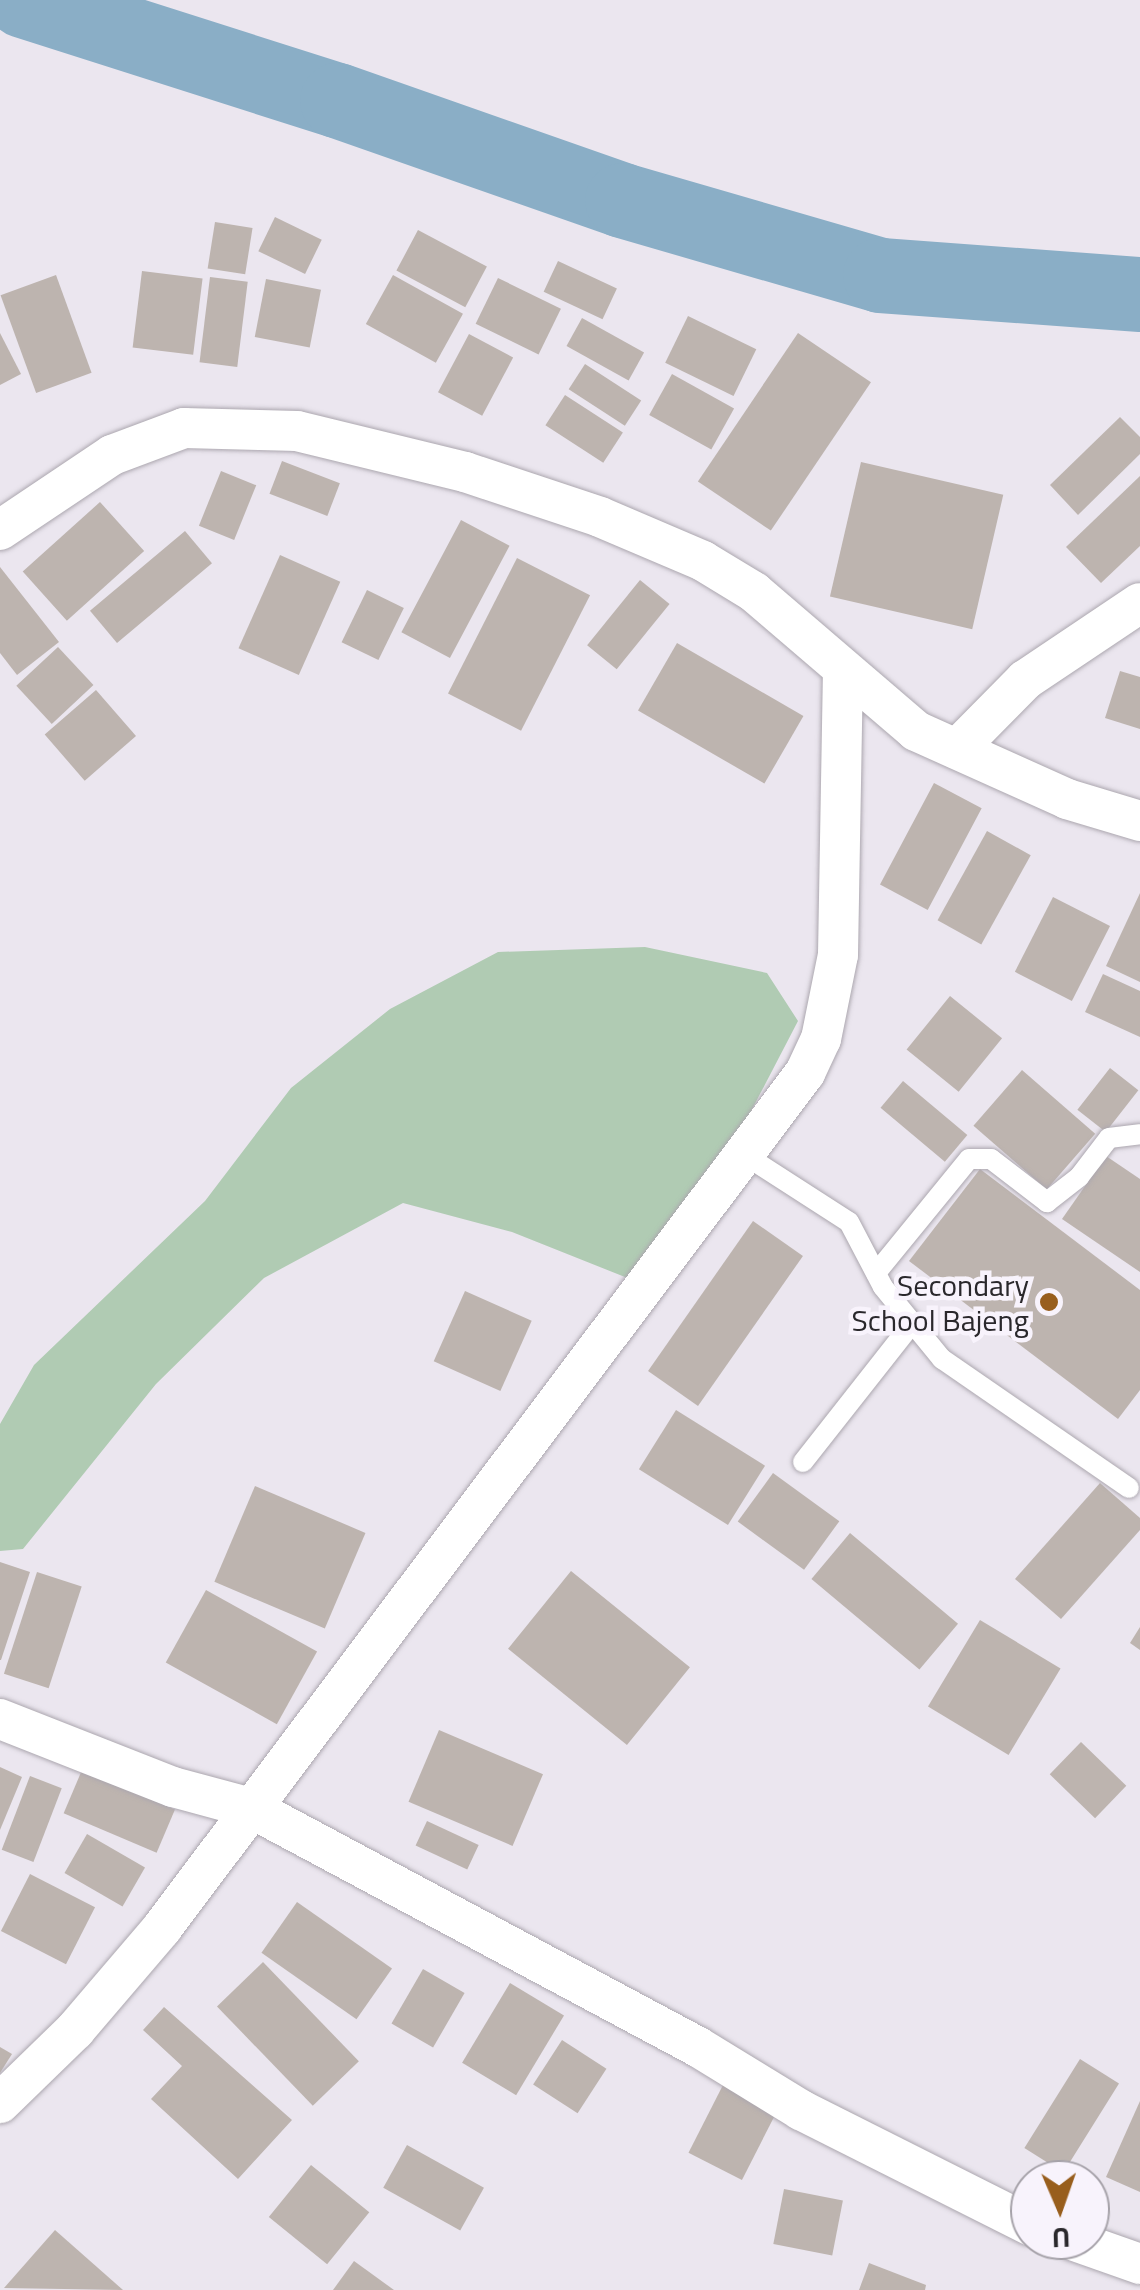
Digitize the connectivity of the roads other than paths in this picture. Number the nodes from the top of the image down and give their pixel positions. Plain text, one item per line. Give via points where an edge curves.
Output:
1 (0, 530) edge
2 (1140, 603) edge
3 (844, 672) junction
4 (957, 749) junction
5 (1140, 821) edge
6 (1140, 1134) edge
7 (748, 1157) junction
8 (876, 1273) junction
9 (912, 1322) junction
10 (803, 1462) dead end
11 (1129, 1488) dead end
12 (0, 1719) edge
13 (251, 1808) junction
14 (0, 2103) edge
15 (1010, 2215) edge
16 (1110, 2253) edge
17 (1140, 2264) edge

1 - 3 street via 112,454 150,438 222,425 297,430 466,472 661,540 754,592
2 - 4 street via 1037,670
3 - 4 street via 916,732
3 - 7 street via 845,850 828,1006 805,1073
4 - 5 street via 1068,799
6 - 8 lane via 1110,1138 1047,1202 991,1158 969,1159
7 - 8 lane via 850,1222
7 - 13 street
8 - 9 lane
9 - 10 lane
9 - 11 lane via 942,1359
12 - 13 street via 173,1788
13 - 14 street via 162,1928
13 - 15 street via 698,2047 801,2110
16 - 17 street

